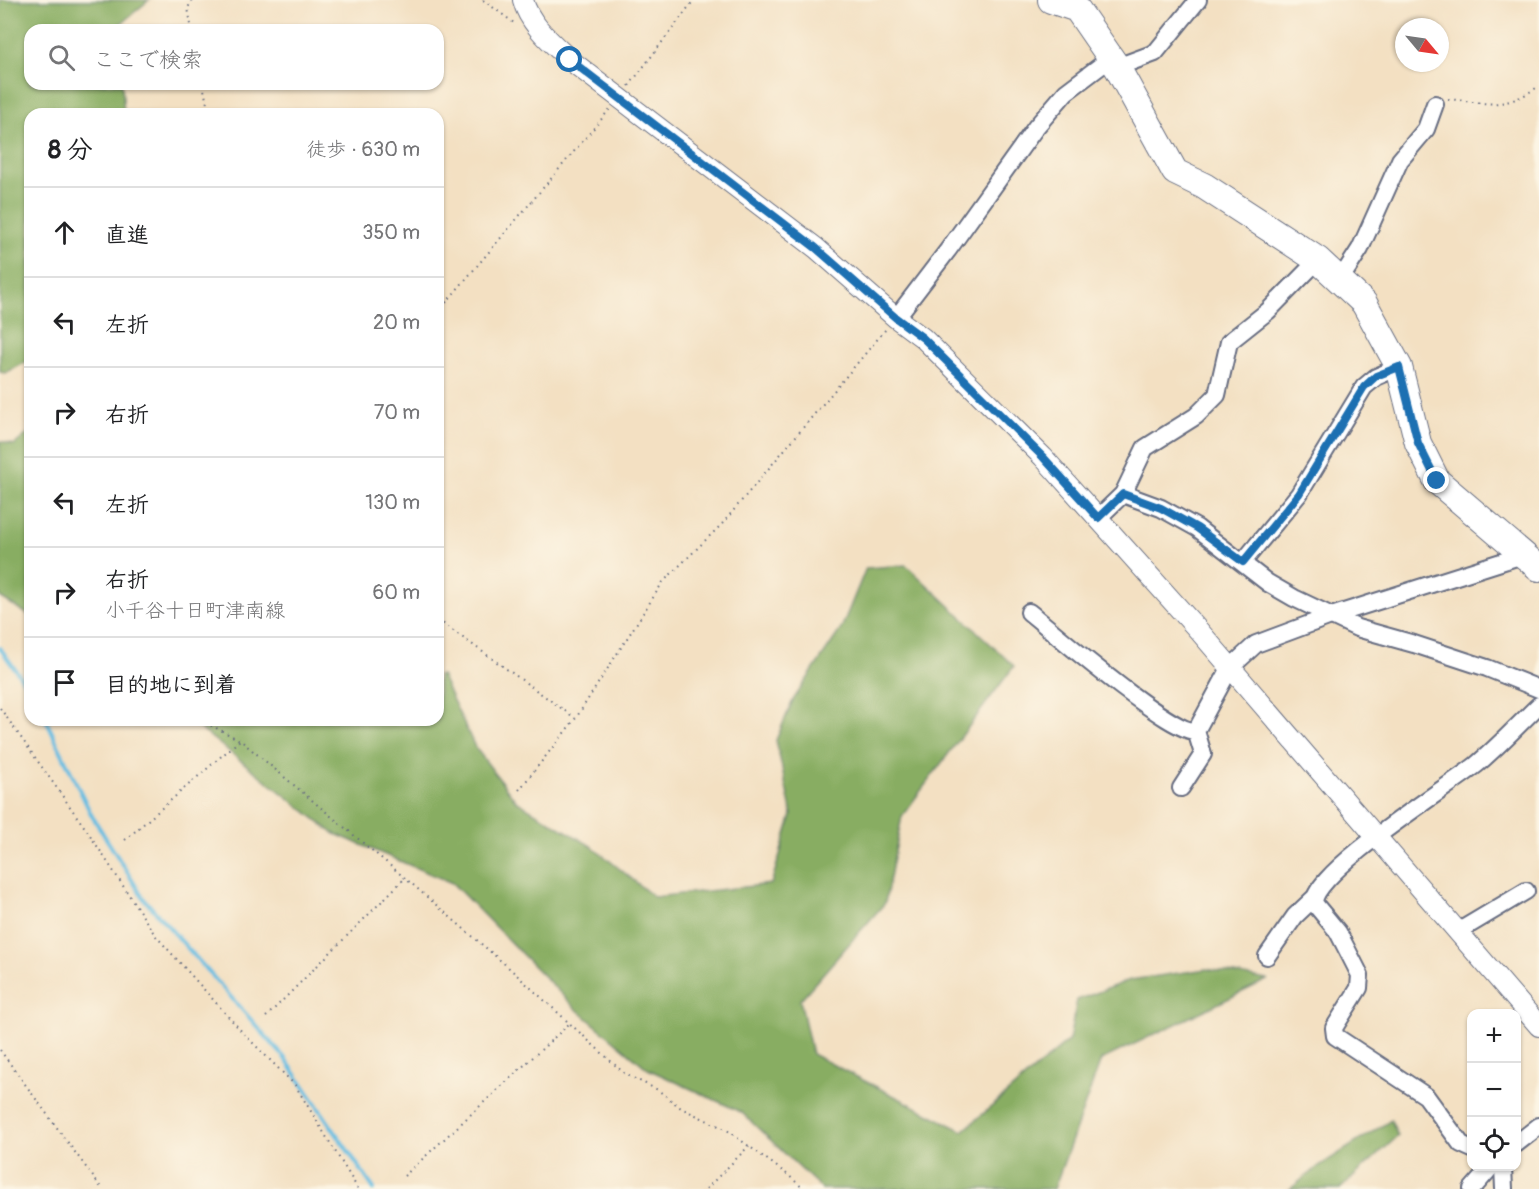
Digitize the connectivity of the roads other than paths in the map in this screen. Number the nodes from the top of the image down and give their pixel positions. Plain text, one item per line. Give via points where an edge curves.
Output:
1 (523, 0) edge
2 (1051, 0) edge
3 (1198, 0) edge
4 (1114, 62) junction
5 (1435, 104) road end
6 (1318, 260) junction
7 (1340, 280) junction
8 (896, 318) junction
9 (1399, 367) junction
10 (1123, 494) junction
11 (1098, 518) junction
12 (1533, 558) edge
13 (1243, 562) junction
14 (1029, 612) dead end
15 (1331, 616) junction
16 (1230, 668) junction
17 (1539, 689) edge
18 (1539, 705) edge
19 (1196, 731) junction
20 (1181, 788) dead end
21 (1377, 837) junction
22 (1526, 891) dead end
23 (1313, 899) junction
24 (1459, 931) junction
25 (1267, 956) dead end
26 (1539, 1026) edge
27 (1539, 1126) edge
28 (1521, 1140) edge
29 (1467, 1147) edge
30 (1488, 1171) edge
31 (1503, 1171) edge
32 (1472, 1189) edge
33 (1504, 1189) edge

1 - 8 street via 526,11 570,60 816,248
2 - 4 main road via 1077,9
3 - 4 street via 1155,53
4 - 6 main road via 1175,172 1204,186
4 - 8 street via 1066,92 1036,127
5 - 7 street via 1426,129 1400,160 1360,249
6 - 7 main road
6 - 10 street via 1268,311 1229,342 1217,395 1196,416 1145,448
7 - 9 main road via 1364,303
8 - 11 street via 923,338 1043,457
9 - 12 main road via 1418,443 1437,481
9 - 13 street via 1376,376 1364,387 1299,494
10 - 11 street
10 - 13 street via 1161,508 1197,528
11 - 16 street
12 - 15 street
13 - 15 street via 1268,583
14 - 19 street via 1166,718 1190,732
15 - 16 street via 1256,644
15 - 17 street
16 - 19 street
16 - 21 street
18 - 21 street via 1476,765
19 - 20 street via 1203,754
21 - 23 street via 1328,878
21 - 24 street
22 - 24 street
23 - 25 street via 1295,916
23 - 29 street via 1338,932 1360,975 1359,988 1334,1028 1335,1036 1426,1096
24 - 26 street
27 - 28 street
30 - 32 street
31 - 33 street

